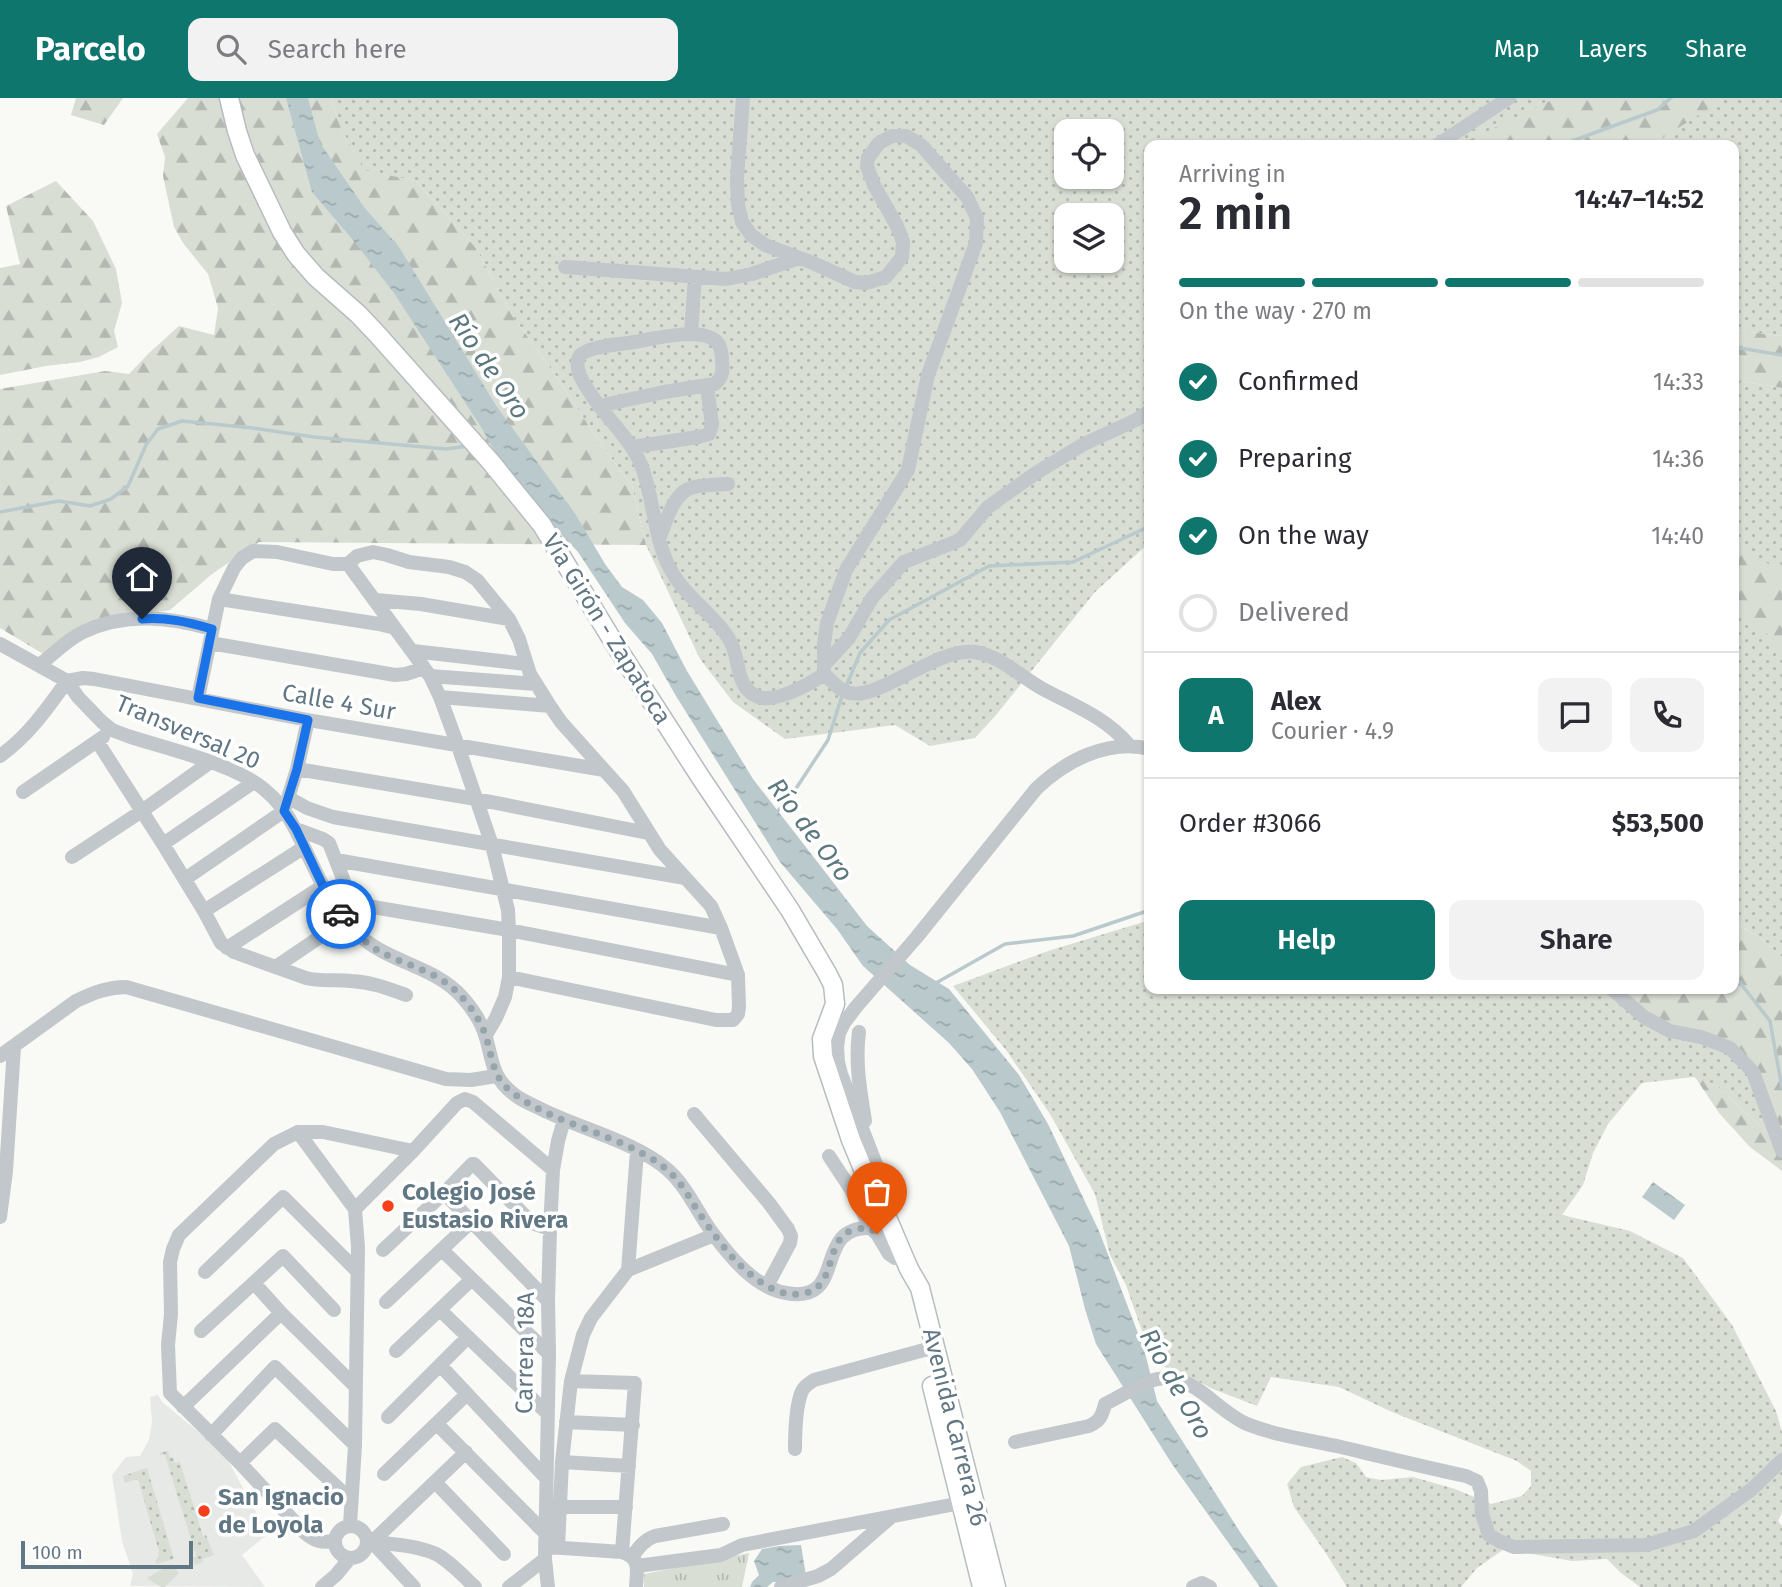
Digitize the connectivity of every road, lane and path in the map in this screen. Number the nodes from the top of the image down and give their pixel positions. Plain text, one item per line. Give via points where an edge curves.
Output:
1 (229, 98) edge
2 (743, 98) edge
3 (1509, 98) edge
4 (1445, 140) edge
5 (799, 258) junction
6 (565, 267) dead end
7 (695, 277) junction
8 (691, 333) junction
9 (707, 386) junction
10 (599, 406) junction
11 (1144, 414) edge
12 (632, 447) junction
13 (728, 484) dead end
14 (659, 539) junction
15 (348, 564) junction
16 (219, 599) junction
17 (376, 600) junction
18 (509, 619) junction
19 (395, 628) junction
20 (211, 636) junction
21 (0, 644) edge
22 (413, 651) junction
23 (526, 664) junction
24 (40, 666) junction
25 (825, 669) junction
26 (427, 672) junction
27 (67, 681) junction
28 (536, 684) junction
29 (440, 697) junction
30 (198, 698) junction
31 (550, 706) junction
32 (308, 720) junction
33 (112, 730) junction
34 (97, 741) junction
35 (1129, 745) junction
36 (458, 746) junction
37 (1144, 748) edge
38 (0, 756) edge
39 (209, 763) junction
40 (297, 769) junction
41 (604, 770) junction
42 (254, 782) junction
43 (23, 792) dead end
44 (476, 799) junction
45 (287, 804) junction
46 (142, 811) junction
47 (333, 817) junction
48 (296, 829) junction
49 (648, 833) junction
50 (329, 843) junction
51 (163, 844) junction
52 (492, 845) junction
53 (303, 848) junction
54 (72, 857) dead end
55 (336, 860) junction
56 (685, 878) junction
57 (185, 879) junction
58 (323, 886) junction
59 (503, 889) junction
60 (204, 911) junction
61 (345, 920) junction
62 (721, 928) junction
63 (509, 930) junction
64 (227, 948) junction
65 (277, 966) junction
66 (738, 975) junction
67 (509, 977) junction
68 (1618, 994) edge
69 (406, 995) dead end
70 (859, 1032) dead end
71 (486, 1035) junction
72 (14, 1048) junction
73 (0, 1056) edge
74 (496, 1076) junction
75 (694, 1114) dead end
76 (564, 1120) junction
77 (298, 1132) junction
78 (869, 1147) junction
79 (412, 1151) junction
80 (637, 1151) junction
81 (1782, 1152) edge
82 (829, 1156) dead end
83 (553, 1170) junction
84 (444, 1193) junction
85 (883, 1208) junction
86 (355, 1209) junction
87 (0, 1217) edge
88 (472, 1221) junction
89 (871, 1228) junction
90 (550, 1229) junction
91 (713, 1235) junction
92 (383, 1250) dead end
93 (442, 1250) junction
94 (906, 1264) junction
95 (628, 1270) junction
96 (357, 1271) junction
97 (205, 1272) dead end
98 (472, 1279) junction
99 (254, 1283) junction
100 (767, 1286) junction
101 (548, 1301) junction
102 (386, 1302) dead end
103 (334, 1310) dead end
104 (440, 1310) junction
105 (281, 1313) junction
106 (201, 1331) dead end
107 (468, 1337) junction
108 (924, 1350) junction
109 (396, 1351) dead end
110 (549, 1354) junction
111 (440, 1366) junction
112 (570, 1381) junction
113 (355, 1386) junction
114 (467, 1394) junction
115 (183, 1407) junction
116 (548, 1414) junction
117 (388, 1417) dead end
118 (566, 1422) junction
119 (437, 1424) junction
120 (633, 1425) junction
121 (211, 1435) junction
122 (1015, 1442) dead end
123 (355, 1445) junction
124 (796, 1449) dead end
125 (466, 1452) junction
126 (1782, 1460) edge
127 (562, 1462) junction
128 (240, 1464) junction
129 (629, 1466) junction
130 (384, 1474) dead end
131 (546, 1478) junction
132 (435, 1482) junction
133 (351, 1500) junction
134 (961, 1503) junction
135 (559, 1507) junction
136 (626, 1507) junction
137 (891, 1518) junction
138 (723, 1524) dead end
139 (350, 1525) junction
140 (334, 1541) junction
141 (370, 1542) junction
142 (548, 1546) junction
143 (505, 1555) dead end
144 (350, 1558) junction
145 (631, 1558) junction
146 (322, 1587) edge
147 (414, 1587) edge
148 (475, 1587) edge
149 (509, 1587) edge
150 (548, 1587) edge
151 (636, 1587) edge
152 (781, 1587) edge
153 (982, 1587) edge
154 (996, 1587) edge

1 - 85 main road, Vía Girón - Zapatoca via 246,155 296,254 358,314 542,525 790,910 833,985 835,1004 822,1039 823,1056 851,1140
2 - 5 street via 737,178 742,222 765,245
3 - 4 street
5 - 7 street via 740,277
5 - 25 street via 866,284 886,276 902,257 897,226 867,166 872,151 892,136 906,136 921,145 967,197 976,218 976,243 928,375 908,470 846,570 827,623
6 - 7 street
7 - 8 street
8 - 9 street via 717,341 722,351 721,379
8 - 10 street via 580,354 578,370
9 - 10 street
9 - 12 street via 709,433
10 - 12 street
11 - 25 street via 1036,473 988,508 960,540 904,562 872,598
12 - 14 street via 643,468
13 - 14 street via 687,489
14 - 25 street via 674,576 732,645 741,682 750,692 774,698 811,684
15 - 16 street via 253,551 234,568
15 - 17 street
15 - 18 street via 373,552 465,572
16 - 19 street
16 - 20 street
17 - 18 street
17 - 19 street
18 - 23 street
19 - 22 street
20 - 24 street via 183,621 156,618 103,624 63,645
20 - 26 street via 395,675
20 - 30 street
21 - 24 street
22 - 23 street
22 - 26 street
23 - 28 street
24 - 27 street
25 - 35 street via 845,691 878,688 929,663 976,652 1093,714
26 - 28 street
26 - 29 street
27 - 30 street, Calle 4 Sur via 94,679
27 - 33 street, Transversal 20
27 - 38 street via 21,739
28 - 31 street
29 - 31 street
29 - 36 street
30 - 32 street, Calle 4 Sur
31 - 41 street
32 - 36 street, Calle 4 Sur
32 - 40 street
33 - 34 street
33 - 39 street, Transversal 20
34 - 43 street
34 - 46 street
35 - 37 street
35 - 78 street via 1078,758 1036,789 839,1033 841,1074
36 - 41 street, Calle 4 Sur
36 - 44 street
39 - 42 street, Transversal 20
39 - 46 street
40 - 44 street
40 - 45 street
41 - 49 street via 623,791
42 - 45 street, Transversal 20
42 - 51 street
44 - 49 street
44 - 52 street
45 - 47 street
45 - 48 street, Transversal 20
45 - 57 street
46 - 51 street
46 - 54 street
47 - 50 street
47 - 52 street
48 - 50 street
48 - 53 street, Transversal 20
49 - 56 street
50 - 55 street
51 - 57 street
52 - 56 street
52 - 59 street
53 - 58 street, Transversal 20
53 - 60 street
55 - 59 street
55 - 63 street via 355,904
56 - 62 street via 711,906
57 - 60 street
58 - 61 street, Transversal 20
58 - 64 street
59 - 62 street
59 - 63 street
60 - 64 street
61 - 65 street
61 - 71 street, Transversal 20 via 374,947 455,989
62 - 66 street
63 - 66 street
63 - 67 street
64 - 65 street
65 - 69 street via 316,981 377,984
66 - 67 street via 738,1014 724,1021
67 - 71 street via 505,997
68 - 81 street via 1644,1017 1670,1031 1730,1048 1753,1072
70 - 78 street via 858,1083
71 - 74 street, Transversal 20
72 - 73 street
72 - 74 street via 89,994 126,987 446,1079
72 - 87 street
74 - 76 street via 517,1097
75 - 100 street via 791,1236
76 - 80 street
76 - 83 street, Carrera 18A
77 - 79 street via 323,1132
77 - 86 street
77 - 115 street via 274,1144 179,1236 173,1249 169,1389
78 - 85 street via 882,1185
79 - 83 street via 465,1099
79 - 86 street
80 - 91 street via 674,1176
80 - 95 street
82 - 89 street
83 - 90 street, Carrera 18A
84 - 88 street
84 - 90 street via 473,1164 531,1223
84 - 92 street
85 - 94 main road, Avenida Carrera 26
86 - 96 street
88 - 93 street
88 - 101 street
89 - 94 street via 889,1254
89 - 100 street via 841,1237 824,1280 812,1292 788,1294
90 - 101 street, Carrera 18A
91 - 95 street
91 - 100 street
93 - 98 street
93 - 102 street
94 - 108 main road, Avenida Carrera 26
94 - 154 main road, Avenida Carrera 26 via 920,1288
95 - 112 street via 591,1318
96 - 97 street via 283,1197
96 - 113 street
98 - 104 street
98 - 110 street
99 - 103 street via 284,1256
99 - 105 street
99 - 106 street
101 - 110 street, Carrera 18A
104 - 107 street
104 - 109 street
105 - 113 street
105 - 115 street
107 - 111 street
107 - 116 street
108 - 124 street via 807,1384 797,1415
108 - 134 main road, Avenida Carrera 26
110 - 116 street, Carrera 18A
111 - 114 street
111 - 117 street
112 - 118 street
112 - 120 street via 635,1383
113 - 123 street
114 - 119 street
114 - 131 street
115 - 121 street
116 - 131 street, Carrera 18A
118 - 120 street
118 - 127 street
119 - 125 street
119 - 130 street
120 - 129 street
121 - 123 street via 275,1367
121 - 128 street
122 - 126 street via 1089,1426 1098,1422 1105,1404 1157,1379 1173,1379 1189,1383 1245,1423 1274,1433 1478,1481 1489,1535 1514,1547 1647,1545 1694,1531 1752,1489
123 - 133 street
125 - 132 street
125 - 142 street
127 - 129 street
127 - 135 street
128 - 133 street via 275,1429
128 - 140 street via 305,1533 316,1541
129 - 136 street
131 - 142 street, Carrera 18A
132 - 141 street
132 - 143 street
133 - 139 street
134 - 137 street
134 - 153 main road, Avenida Carrera 26
135 - 136 street
135 - 142 street
136 - 145 street
137 - 145 street via 741,1545 721,1555
137 - 152 street via 831,1569
138 - 145 street via 655,1536
139 - 140 street via 341,1528
139 - 141 street via 362,1530
140 - 144 street via 337,1551
141 - 144 street via 360,1555
141 - 147 street
141 - 148 street via 435,1554
142 - 145 street
142 - 149 street
142 - 150 street, Carrera 18A
144 - 146 street
145 - 151 street

